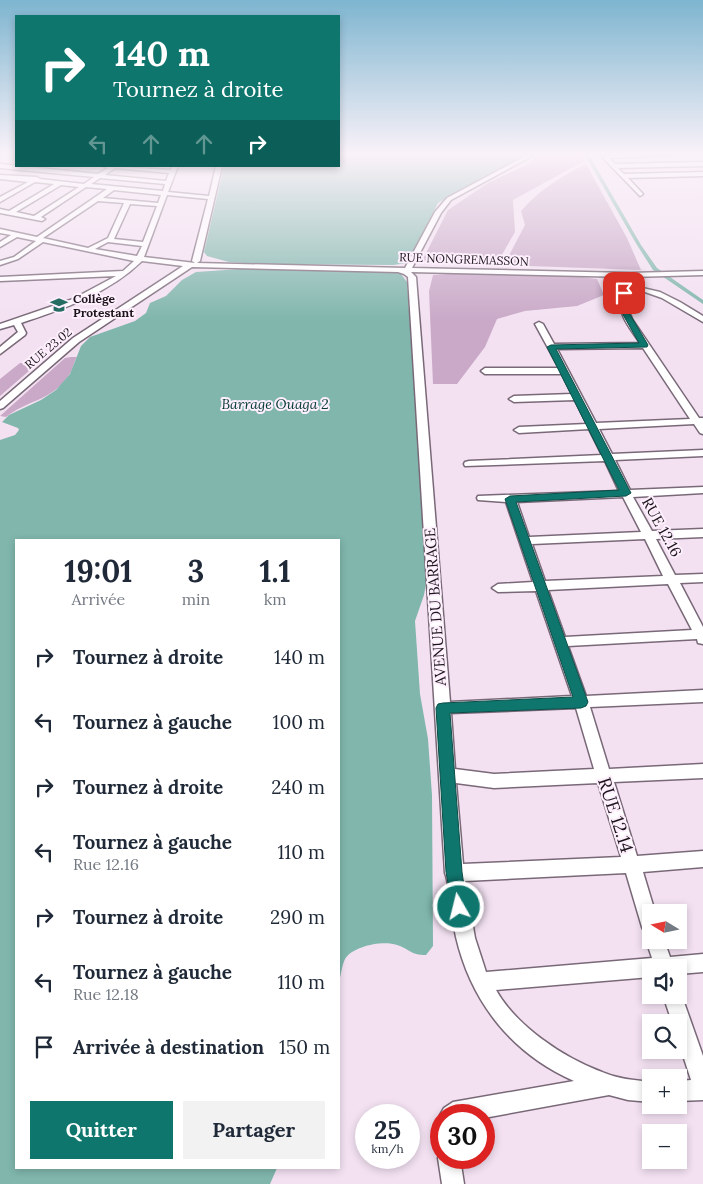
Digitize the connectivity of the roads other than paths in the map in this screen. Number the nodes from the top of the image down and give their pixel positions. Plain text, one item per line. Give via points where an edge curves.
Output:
1 (15, 210) edge
2 (47, 210) edge
3 (80, 210) edge
4 (124, 210) edge
5 (159, 210) edge
6 (208, 210) edge
7 (439, 210) edge
8 (0, 211) edge
9 (10, 213) junction
10 (35, 218) junction
11 (61, 223) junction
12 (0, 231) edge
13 (17, 234) junction
14 (40, 239) junction
15 (110, 240) junction
16 (146, 244) junction
17 (0, 245) edge
18 (89, 250) junction
19 (140, 259) junction
20 (192, 259) junction
21 (169, 261) junction
22 (0, 263) edge
23 (402, 269) junction
24 (126, 273) junction
25 (703, 273) edge
26 (173, 274) junction
27 (602, 274) junction
28 (0, 279) edge
29 (164, 281) junction
30 (619, 286) junction
31 (703, 320) edge
32 (17, 323) junction
33 (539, 324) dead end
34 (0, 327) edge
35 (0, 341) edge
36 (12, 342) junction
37 (644, 345) junction
38 (551, 347) junction
39 (0, 351) edge
40 (485, 371) dead end
41 (565, 371) junction
42 (577, 397) junction
43 (514, 399) dead end
44 (0, 406) edge
45 (699, 421) edge
46 (592, 426) junction
47 (519, 430) dead end
48 (703, 431) edge
49 (703, 454) edge
50 (609, 456) junction
51 (469, 464) dead end
52 (703, 490) edge
53 (626, 493) junction
54 (482, 498) dead end
55 (510, 499) junction
56 (703, 533) edge
57 (648, 535) junction
58 (524, 540) junction
59 (703, 578) edge
60 (673, 580) junction
61 (541, 586) junction
62 (498, 588) dead end
63 (702, 636) edge
64 (559, 642) junction
65 (703, 696) edge
66 (581, 702) junction
67 (443, 708) junction
68 (703, 771) edge
69 (448, 775) junction
70 (604, 777) junction
71 (703, 859) edge
72 (632, 865) junction
73 (454, 872) junction
74 (644, 904) edge
75 (703, 963) edge
76 (687, 964) edge
77 (642, 968) edge
78 (480, 982) junction
79 (676, 1004) edge
80 (607, 1086) junction
81 (703, 1086) edge
82 (703, 1090) edge
83 (687, 1091) edge
84 (642, 1092) edge
85 (495, 1106) edge
86 (451, 1169) edge
87 (453, 1184) edge

1 - 9 street
2 - 10 street
3 - 11 street
4 - 15 street
5 - 16 street
6 - 20 street
7 - 23 street
8 - 9 street
9 - 10 street
10 - 11 street
11 - 14 street
12 - 13 street, RUE NONGREMASSON
13 - 14 street, RUE NONGREMASSON
13 - 17 street
14 - 18 street, RUE NONGREMASSON
14 - 22 street via 16,258
15 - 16 street
15 - 18 street via 102,241
16 - 19 street
18 - 19 street, RUE NONGREMASSON
19 - 21 street, RUE NONGREMASSON
19 - 24 street
20 - 21 street, RUE NONGREMASSON
20 - 21 street
20 - 23 street, RUE NONGREMASSON via 222,264
20 - 26 street, RUE 23.02
20 - 29 street, RUE 23.02
21 - 26 street via 176,266
23 - 27 street, RUE NONGREMASSON
23 - 67 street, AVENUE DU BARRAGE via 412,277
24 - 28 street
24 - 32 street via 103,287
25 - 27 street, RUE NONGREMASSON
26 - 29 street, RUE 23.02
27 - 30 street
29 - 44 street, RUE 23.02 via 76,340
30 - 31 street via 645,289 668,298
30 - 37 street via 624,296 624,311
32 - 34 street
32 - 36 street via 22,333
33 - 38 street, RUE 12.16
35 - 36 street
36 - 39 street
37 - 38 street
37 - 45 street
38 - 41 street, RUE 12.16
40 - 41 street
41 - 42 street, RUE 12.16
42 - 43 street
42 - 46 street, RUE 12.16
45 - 46 street
45 - 48 street
46 - 47 street
46 - 50 street, RUE 12.16
49 - 50 street
50 - 51 street
50 - 53 street, RUE 12.16
52 - 53 street
53 - 55 street
53 - 57 street, RUE 12.16
54 - 55 street
55 - 58 street, RUE 12.14
56 - 57 street
57 - 58 street
57 - 60 street, RUE 12.16
58 - 61 street, RUE 12.14
59 - 60 street
60 - 61 street
60 - 63 street, RUE 12.16
61 - 62 street
61 - 64 street, RUE 12.14
63 - 64 street
64 - 66 street, RUE 12.14
65 - 66 street
66 - 67 street
66 - 70 street, RUE 12.14
67 - 69 street, AVENUE DU BARRAGE
68 - 70 street
69 - 70 street via 494,781
69 - 73 street, AVENUE DU BARRAGE
70 - 72 street, RUE 12.14
71 - 72 street
72 - 73 street
72 - 74 street, RUE 12.14
73 - 78 street, AVENUE DU BARRAGE via 461,924
75 - 76 street
77 - 78 street
78 - 80 street, AVENUE DU BARRAGE via 505,1018 532,1043 569,1069
79 - 81 street
80 - 84 street, AVENUE DU BARRAGE
80 - 85 street
82 - 83 street
86 - 87 street

